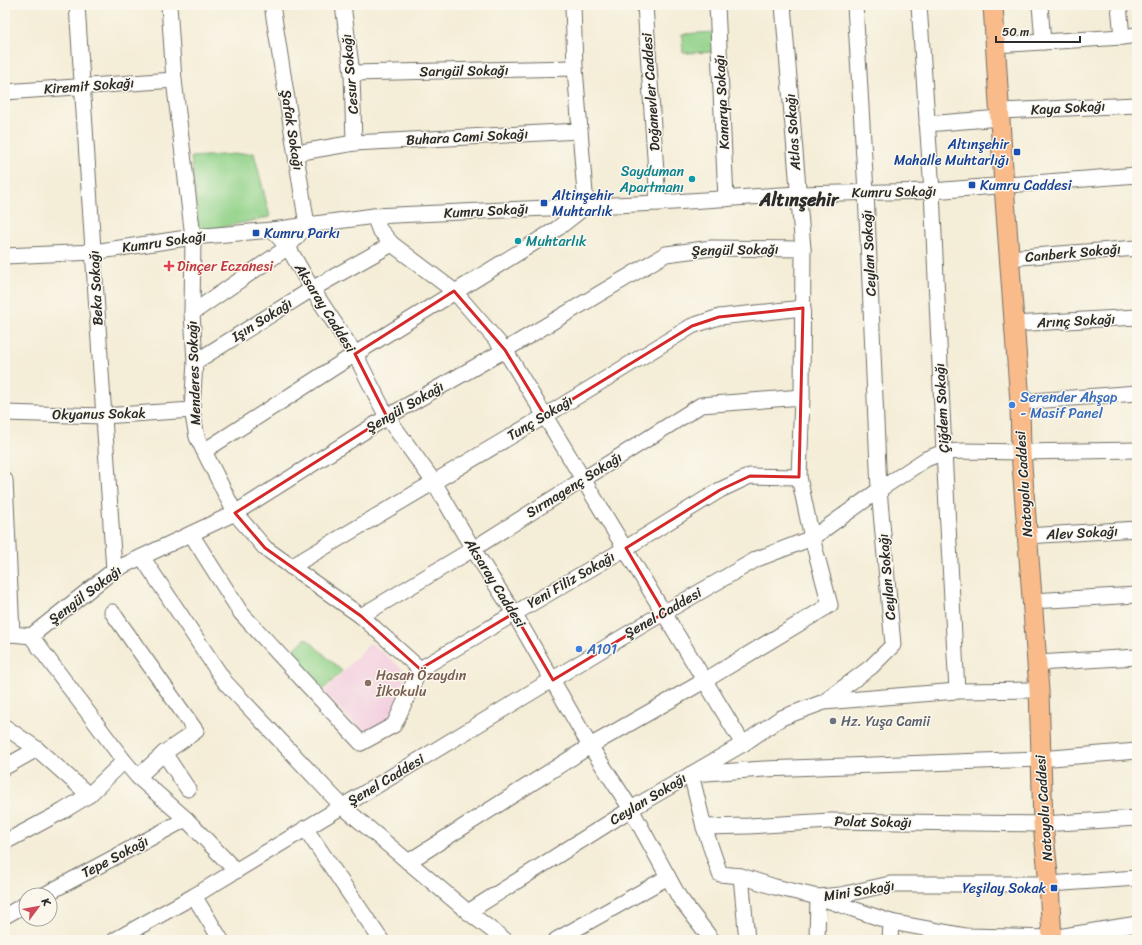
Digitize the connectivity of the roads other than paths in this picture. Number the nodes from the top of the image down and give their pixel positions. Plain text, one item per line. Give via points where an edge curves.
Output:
1 (77, 5) edge
2 (169, 5) edge
3 (272, 5) edge
4 (343, 5) edge
5 (572, 5) edge
6 (645, 5) edge
7 (717, 5) edge
8 (783, 5) edge
9 (855, 5) edge
10 (919, 5) edge
11 (993, 5) edge
12 (1040, 5) edge
13 (1119, 5) edge
14 (1137, 34) edge
15 (1122, 37) junction
16 (1043, 42) junction
17 (995, 45) junction
18 (575, 68) junction
19 (352, 73) junction
20 (174, 80) junction
21 (83, 86) junction
22 (5, 92) edge
23 (1137, 105) edge
24 (1000, 114) junction
25 (928, 124) junction
26 (580, 131) junction
27 (354, 143) junction
28 (296, 153) junction
29 (1137, 175) edge
30 (1004, 186) junction
31 (932, 191) junction
32 (866, 192) junction
33 (797, 194) junction
34 (726, 199) junction
35 (658, 203) junction
36 (586, 206) junction
37 (374, 216) junction
38 (307, 225) junction
39 (272, 230) junction
40 (193, 237) junction
41 (392, 244) junction
42 (288, 247) junction
43 (1137, 248) edge
44 (803, 249) junction
45 (94, 252) junction
46 (5, 256) edge
47 (1009, 258) junction
48 (312, 289) junction
49 (454, 291) junction
50 (803, 308) junction
51 (192, 313) junction
52 (1137, 317) edge
53 (1014, 324) junction
54 (506, 350) junction
55 (355, 354) junction
56 (195, 362) junction
57 (1137, 393) edge
58 (802, 397) junction
59 (1020, 402) junction
60 (192, 410) junction
61 (5, 413) edge
62 (102, 416) junction
63 (545, 416) junction
64 (387, 417) junction
65 (1137, 450) edge
66 (204, 451) junction
67 (944, 452) junction
68 (1021, 452) junction
69 (799, 477) junction
70 (584, 478) junction
71 (5, 480) edge
72 (434, 482) junction
73 (879, 490) junction
74 (235, 513) junction
75 (1137, 530) edge
76 (191, 534) junction
77 (1027, 536) junction
78 (812, 538) junction
79 (626, 548) junction
80 (473, 549) junction
81 (142, 557) junction
82 (291, 567) junction
83 (114, 570) junction
84 (1137, 595) edge
85 (1032, 601) junction
86 (112, 612) dead end
87 (514, 613) junction
88 (664, 613) junction
89 (361, 616) junction
90 (9, 634) edge
91 (31, 636) junction
92 (1137, 657) edge
93 (1037, 662) junction
94 (420, 669) junction
95 (553, 680) junction
96 (704, 681) junction
97 (1039, 690) junction
98 (957, 691) junction
99 (824, 702) junction
100 (5, 726) edge
101 (743, 744) junction
102 (590, 746) junction
103 (37, 749) junction
104 (1137, 751) edge
105 (164, 753) junction
106 (1040, 759) junction
107 (124, 761) junction
108 (5, 767) edge
109 (691, 774) junction
110 (138, 777) junction
111 (188, 789) dead end
112 (89, 795) junction
113 (342, 806) junction
114 (631, 809) junction
115 (1137, 818) edge
116 (186, 819) junction
117 (1043, 824) junction
118 (704, 827) junction
119 (305, 828) junction
120 (5, 842) edge
121 (408, 862) junction
122 (236, 870) junction
123 (668, 876) junction
124 (741, 876) junction
125 (1137, 878) edge
126 (1049, 884) junction
127 (58, 888) edge
128 (194, 896) junction
129 (818, 897) junction
130 (18, 909) edge
131 (468, 912) junction
132 (5, 916) edge
133 (891, 922) junction
134 (1137, 924) edge
135 (966, 938) edge
136 (1060, 938) edge
137 (115, 940) edge
138 (221, 940) edge
139 (381, 940) edge
140 (505, 940) edge
141 (556, 940) edge
142 (712, 940) edge
143 (748, 940) edge
144 (817, 940) edge
145 (890, 940) edge

1 - 21 street, Beka Sokağı
2 - 20 street, Menderes Sokağı
3 - 28 street, Şafak Sokağı
4 - 19 street, Cesur Sokağı
5 - 18 street
6 - 35 street, Doğanevler Caddesi
7 - 34 street, Kanarya Sokağı
8 - 33 street, Atlas Sokağı
9 - 32 street, Ceylan Sokağı
10 - 25 street, Çiğdem Sokağı
11 - 17 main road, Natoyolu Caddesi
12 - 16 street
13 - 15 street
14 - 15 street
15 - 16 street
16 - 17 street
17 - 24 main road, Natoyolu Caddesi
18 - 19 street, Sarıgül Sokağı
18 - 26 street
19 - 27 street, Cesur Sokağı
20 - 21 street, Kiremit Sokağı
20 - 40 street, Menderes Sokağı
21 - 22 street, Kiremit Sokağı
21 - 45 street, Beka Sokağı
23 - 24 street, Kaya Sokağı
24 - 25 street
24 - 30 main road, Natoyolu Caddesi
25 - 31 street, Çiğdem Sokağı
26 - 27 street, Buhara Cami Sokağı
26 - 36 street
27 - 28 street, Buhara Cami Sokağı
28 - 38 street, Şafak Sokağı
29 - 30 street, Kumru Sokağı
30 - 31 street, Kumru Sokağı
30 - 47 main road, Natoyolu Caddesi
31 - 32 street, Kumru Sokağı
31 - 67 street, Çiğdem Sokağı
32 - 33 street, Kumru Sokağı
32 - 73 street, Ceylan Sokağı
33 - 34 street, Kumru Sokağı
33 - 44 street, Atlas Sokağı
34 - 35 street, Kumru Sokağı
35 - 36 street, Kumru Sokağı
36 - 37 street, Kumru Sokağı
36 - 49 street via 558,228
37 - 38 street, Kumru Sokağı
37 - 41 street via 379,229
38 - 39 street, Kumru Sokağı
38 - 42 street
39 - 40 street, Kumru Sokağı
39 - 42 street, Aksaray Caddesi
40 - 45 street, Kumru Sokağı
40 - 51 street, Menderes Sokağı
41 - 48 street, Işın Sokağı
41 - 49 street
42 - 48 street, Aksaray Caddesi
42 - 51 street
43 - 47 street, Canberk Sokağı
44 - 50 street, Atlas Sokağı
44 - 54 street, Şengül Sokağı via 712,248 666,254
45 - 46 street, Kumru Sokağı
45 - 62 street, Beka Sokağı
47 - 53 main road, Natoyolu Caddesi
48 - 55 street, Aksaray Caddesi
48 - 56 street, Işın Sokağı
49 - 54 street
49 - 55 street
50 - 58 street, Atlas Sokağı
50 - 63 street, Tunç Sokağı via 719,317 692,326
51 - 56 street, Menderes Sokağı
52 - 53 street, Arınç Sokağı
53 - 59 main road, Natoyolu Caddesi
54 - 63 street
54 - 64 street, Şengül Sokağı
55 - 64 street, Aksaray Caddesi
55 - 66 street
56 - 60 street, Menderes Sokağı
57 - 59 street
58 - 69 street, Atlas Sokağı
58 - 70 street, Sırmagenç Sokağı via 701,405
59 - 68 main road, Natoyolu Caddesi
60 - 62 street, Okyanus Sokak
60 - 66 street, Menderes Sokağı via 197,438
61 - 62 street, Okyanus Sokak
62 - 83 street, Beka Sokağı
63 - 70 street
63 - 72 street, Tunç Sokağı
64 - 72 street, Aksaray Caddesi
64 - 74 street, Şengül Sokağı
65 - 68 street, Şenel Caddesi
66 - 74 street, Menderes Sokağı
67 - 68 street, Şenel Caddesi
67 - 73 street, Şenel Caddesi via 926,459
67 - 98 street, Çiğdem Sokağı
68 - 77 main road, Natoyolu Caddesi
69 - 78 street, Atlas Sokağı
69 - 79 street, Yeni Filiz Sokağı via 750,476 720,490
70 - 79 street
70 - 80 street, Sırmagenç Sokağı
71 - 90 street
72 - 80 street, Aksaray Caddesi
72 - 82 street, Tunç Sokağı
73 - 78 street, Şenel Caddesi
73 - 99 street, Ceylan Sokağı via 893,645 871,667
74 - 76 street, Şengül Sokağı
74 - 82 street, Menderes Sokağı via 265,548
75 - 77 street, Alev Sokağı
76 - 81 street, Şengül Sokağı
76 - 94 street via 241,612 362,743 394,724
77 - 85 main road, Natoyolu Caddesi
78 - 88 street, Şenel Caddesi via 757,559
78 - 96 street, Atlas Sokağı via 830,605
79 - 87 street, Yeni Filiz Sokağı
79 - 88 street
80 - 87 street, Aksaray Caddesi
80 - 89 street, Sırmagenç Sokağı
81 - 83 street, Şengül Sokağı
81 - 113 street via 225,682
82 - 89 street, Menderes Sokağı
83 - 91 street, Şengül Sokağı
84 - 85 street
85 - 93 main road, Natoyolu Caddesi
86 - 105 street via 196,732
87 - 94 street, Yeni Filiz Sokağı
87 - 95 street, Aksaray Caddesi
88 - 95 street, Şenel Caddesi
88 - 96 street
89 - 94 street, Menderes Sokağı
90 - 91 street
91 - 107 street
92 - 93 street
93 - 97 main road, Natoyolu Caddesi
95 - 102 street, Aksaray Caddesi
95 - 113 street, Şenel Caddesi
96 - 101 street
96 - 102 street
97 - 98 street
97 - 106 main road, Natoyolu Caddesi
98 - 99 street
99 - 101 street, Ceylan Sokağı via 781,718
100 - 103 street
101 - 109 street, Ceylan Sokağı
102 - 114 street, Aksaray Caddesi
102 - 121 street
103 - 108 street
103 - 112 street
104 - 106 street
105 - 110 street
105 - 111 street
106 - 109 street
106 - 117 main road, Natoyolu Caddesi
107 - 110 street
107 - 112 street
109 - 114 street, Ceylan Sokağı
109 - 118 street
110 - 116 street
112 - 120 street
113 - 119 street, Şenel Caddesi
113 - 121 street
114 - 123 street, Aksaray Caddesi
114 - 131 street, Ceylan Sokağı
115 - 117 street, Polat Sokağı
116 - 122 street
116 - 127 street, Tepe Sokağı
117 - 118 street, Polat Sokağı via 830,821
117 - 126 main road, Natoyolu Caddesi
118 - 124 street, Mini Sokağı via 720,874
119 - 122 street, Şenel Caddesi
119 - 139 street
121 - 131 street
122 - 128 street, Şenel Caddesi
123 - 141 street
123 - 142 street, Aksaray Caddesi via 679,897
124 - 129 street, Mini Sokağı
124 - 143 street
125 - 126 street, Mini Sokağı
126 - 129 street, Mini Sokağı via 890,884 842,895
126 - 136 main road, Natoyolu Caddesi
128 - 137 street, Şenel Caddesi
128 - 138 street
129 - 133 street
129 - 144 street
130 - 132 street
131 - 140 street
133 - 135 street
133 - 145 street
134 - 136 street
135 - 136 street

